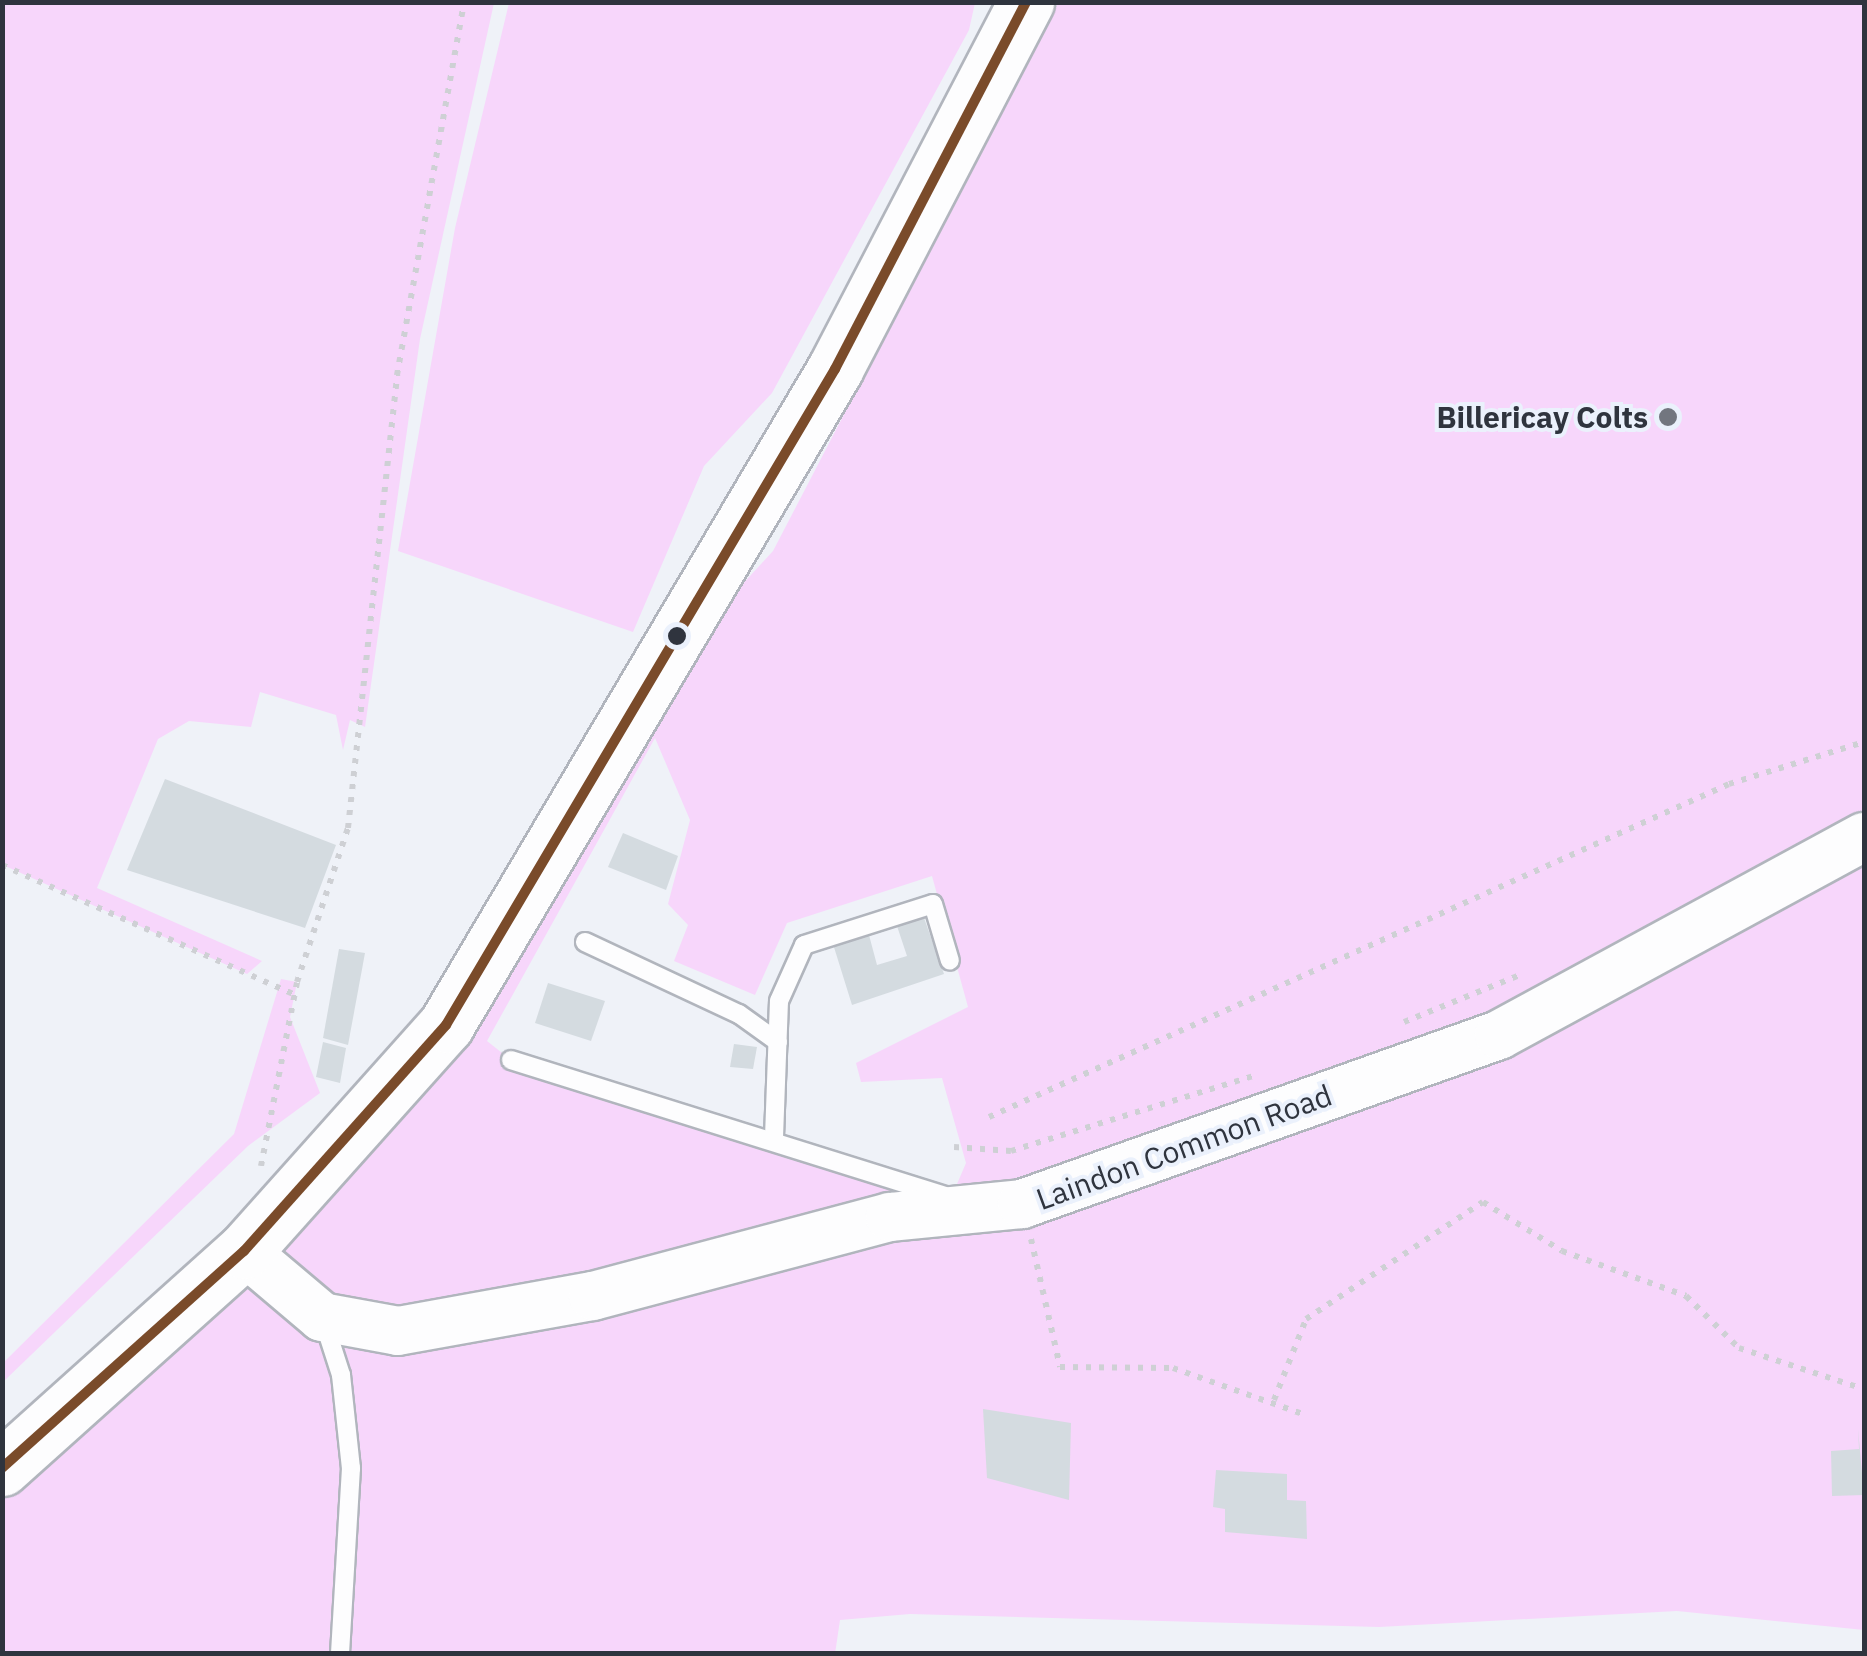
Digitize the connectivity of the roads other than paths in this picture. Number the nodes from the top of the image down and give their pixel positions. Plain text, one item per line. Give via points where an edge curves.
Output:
1 (1026, 2) edge
2 (1864, 837) edge
3 (584, 942) dead end
4 (950, 961) dead end
5 (778, 1042) junction
6 (510, 1060) dead end
7 (774, 1137) junction
8 (974, 1207) junction
9 (244, 1251) junction
10 (322, 1317) junction
11 (2, 1468) edge
12 (340, 1654) edge

1 - 9 main road via 836,369 446,1026
2 - 8 street, Laindon Common Road via 1499,1035 1022,1204
3 - 5 lane via 738,1014
4 - 5 lane via 933,904 820,936 788,968
5 - 7 lane
6 - 7 lane
7 - 8 lane
8 - 10 street, Laindon Common Road via 890,1218 447,1327 357,1329
9 - 10 street, Laindon Common Road
9 - 11 main road
10 - 12 lane via 341,1376 352,1468

